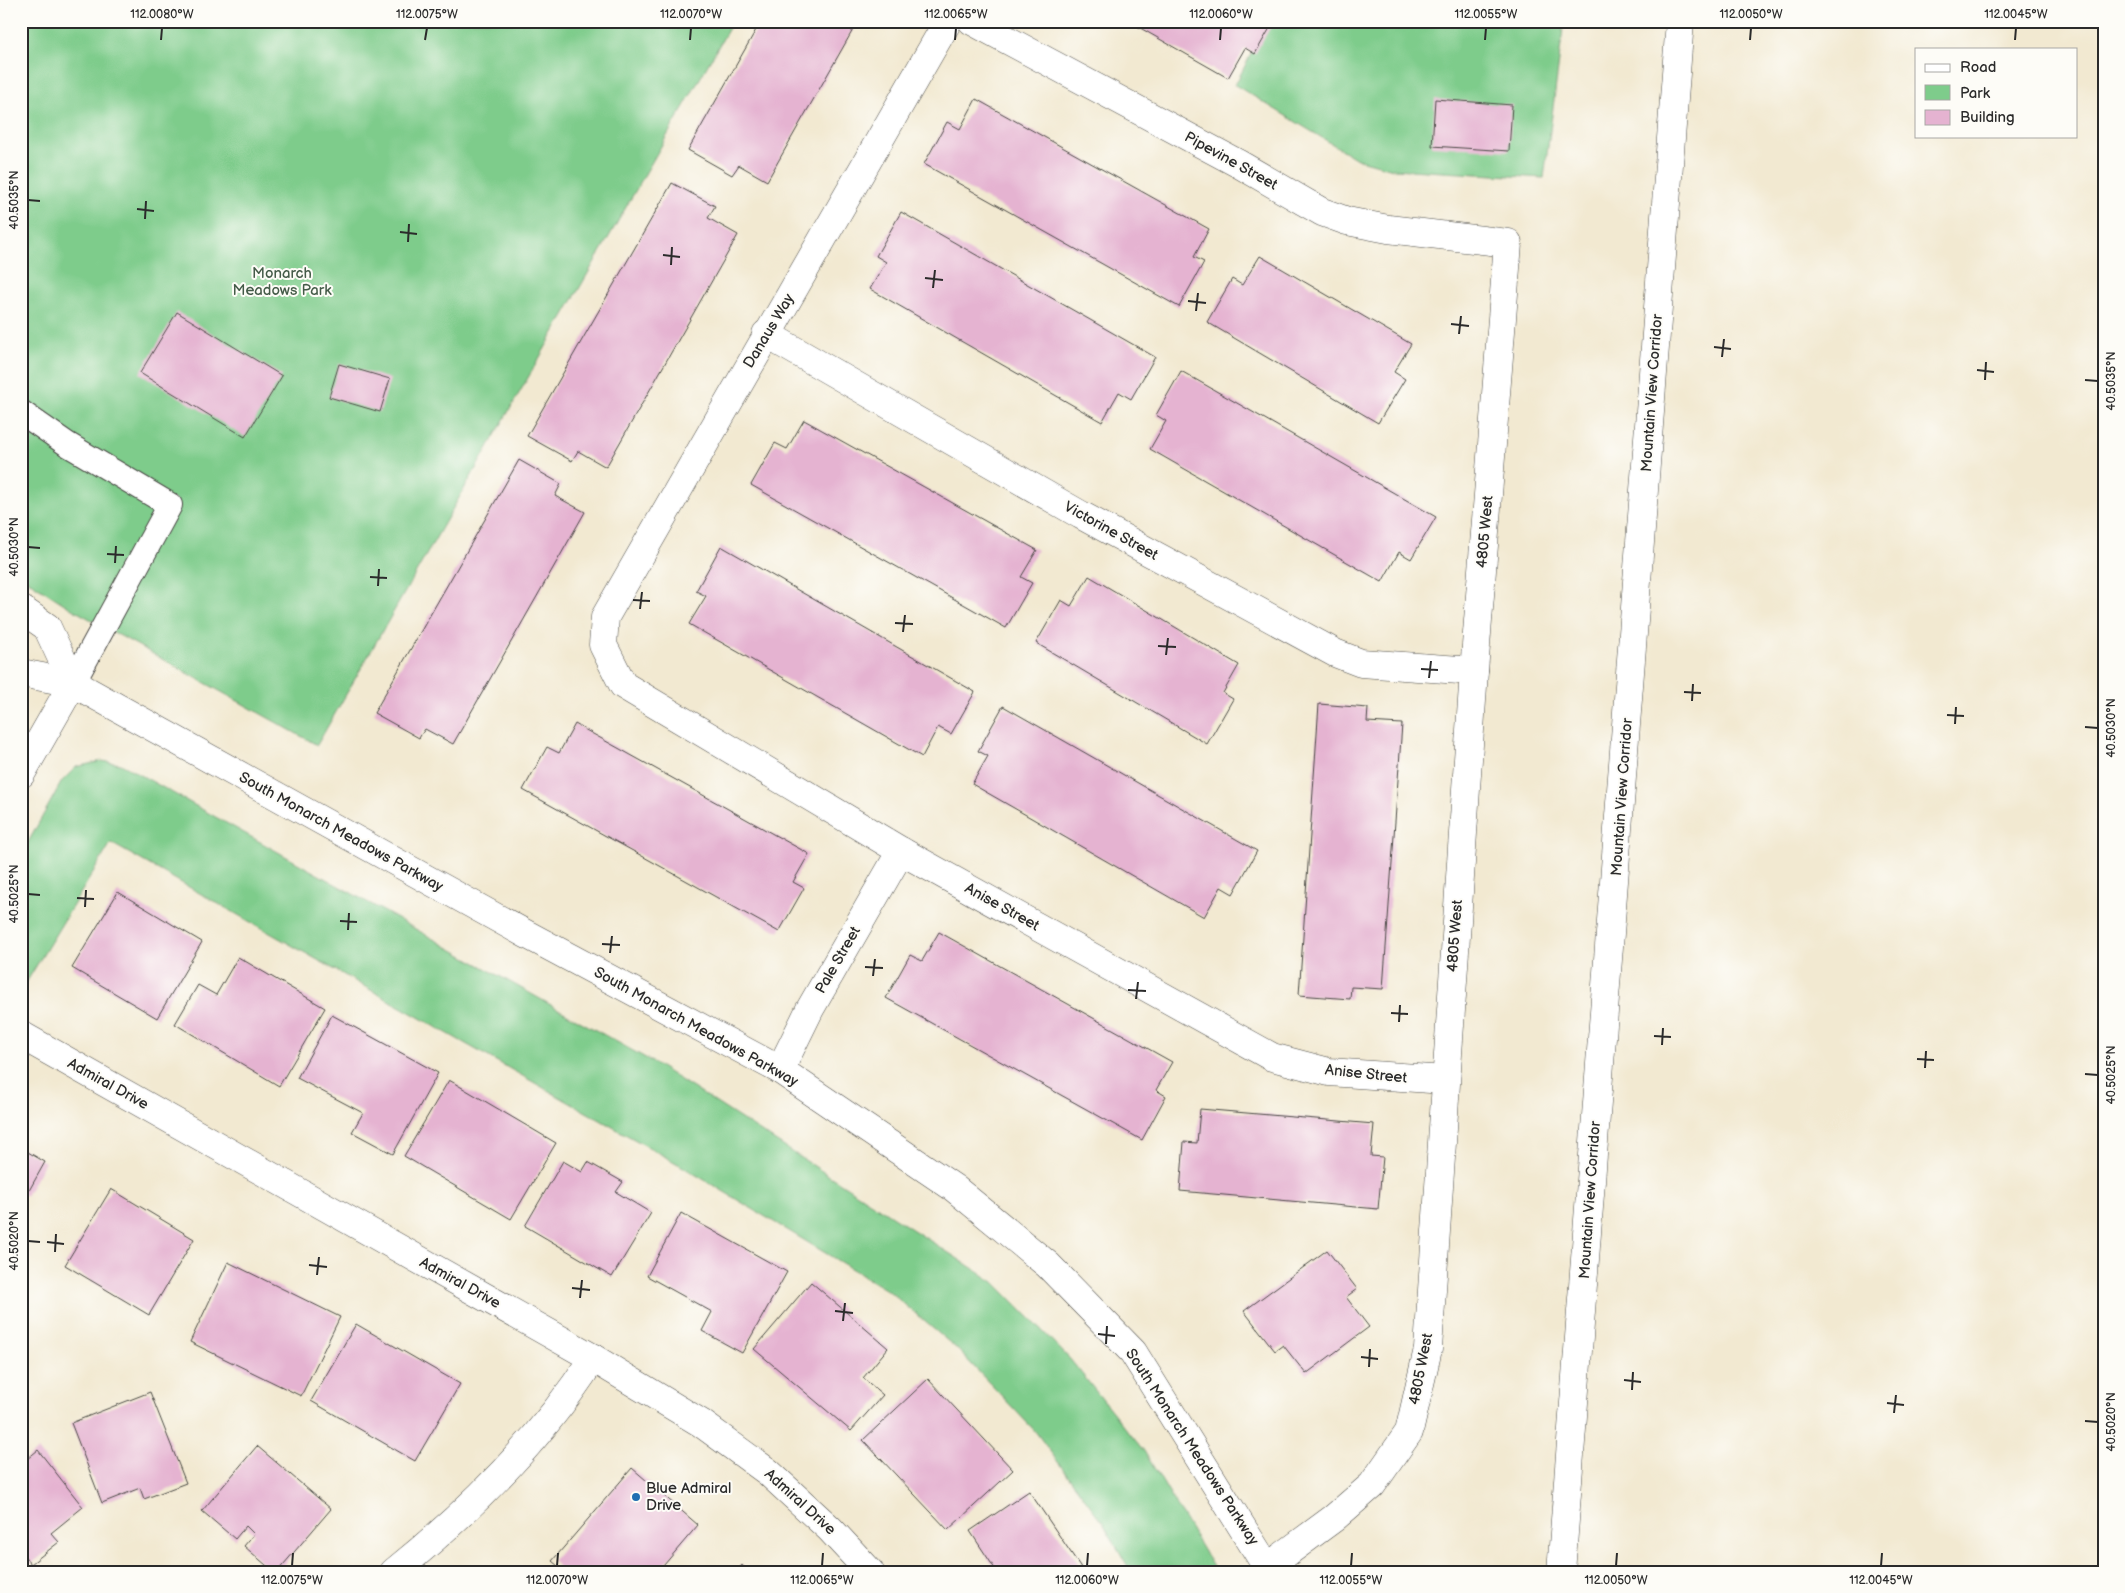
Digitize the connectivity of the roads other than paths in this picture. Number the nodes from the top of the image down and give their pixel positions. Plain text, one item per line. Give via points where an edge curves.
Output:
1 (948, 21) edge
2 (972, 21) edge
3 (1680, 21) edge
4 (1508, 242) joint
5 (766, 334) junction
6 (21, 412) edge
7 (21, 609) edge
8 (603, 645) joint
9 (1474, 671) junction
10 (21, 673) edge
11 (73, 682) junction
12 (21, 774) edge
13 (901, 851) junction
14 (21, 1035) edge
15 (780, 1070) junction
16 (1445, 1080) junction
17 (594, 1358) junction
18 (1270, 1569) edge
19 (394, 1572) edge
20 (870, 1572) edge
21 (1561, 1572) edge

1 - 5 main road, Danaus Way
2 - 4 main road, Pipevine Street via 1322,212 1347,221 1388,228
3 - 21 main road, Mountain View Corridor
4 - 9 main road, 4805 West
5 - 8 main road, Danaus Way via 605,617
5 - 9 main road, Victorine Street via 1082,515 1335,653 1361,663
6 - 11 lane via 67,444 170,505
7 - 11 main road via 47,628
8 - 13 main road, Anise Street via 623,685
9 - 16 main road, 4805 West
10 - 11 main road, South Monarch Meadows Parkway
11 - 12 main road
11 - 15 main road, South Monarch Meadows Parkway via 526,934
13 - 15 main road, Pale Street via 810,1009
13 - 16 main road, Anise Street via 1272,1057 1329,1072
14 - 17 main road, Admiral Drive
15 - 18 main road, South Monarch Meadows Parkway via 954,1188 1055,1272 1133,1352
16 - 18 main road, 4805 West via 1428,1349 1409,1432 1372,1485
17 - 19 main road via 565,1402 529,1446 469,1506
17 - 20 main road, Admiral Drive via 701,1423 768,1472 830,1529

